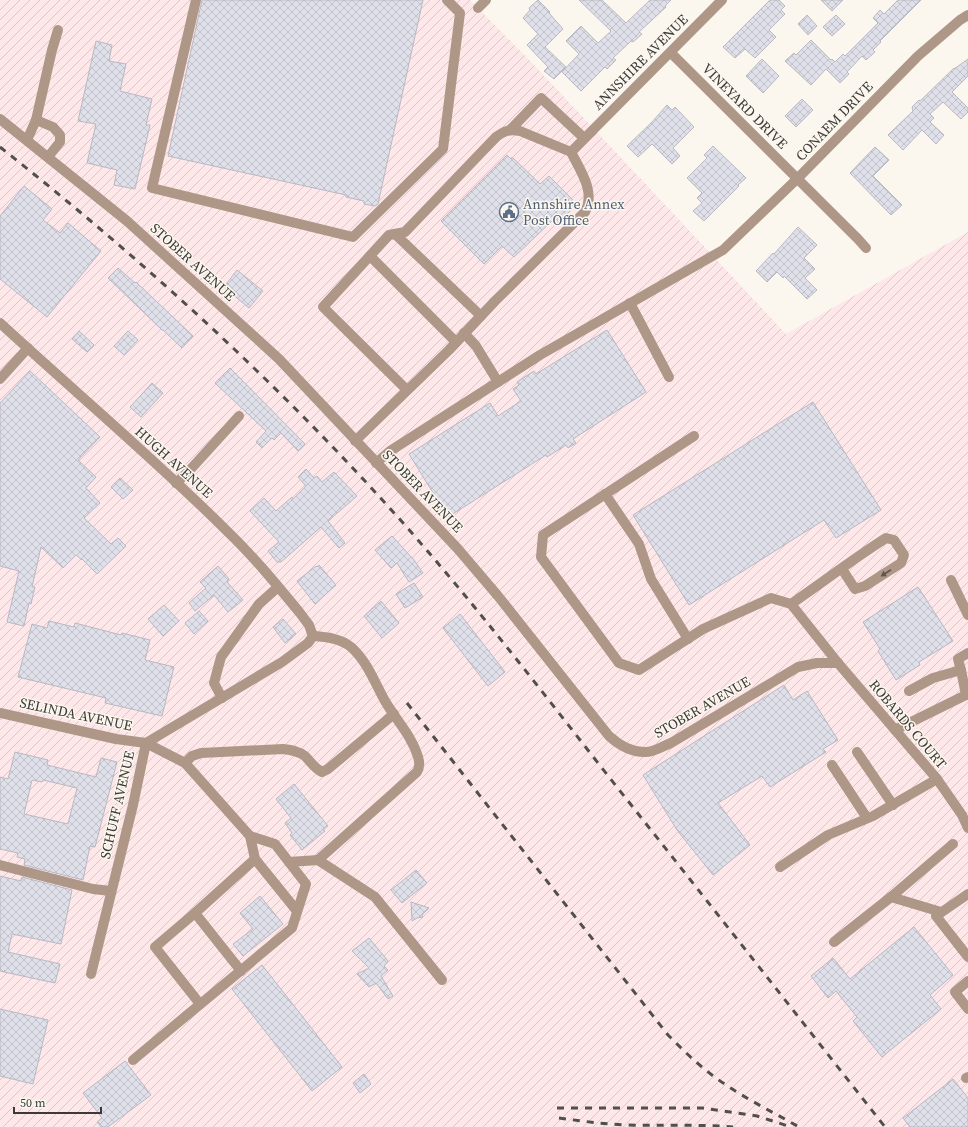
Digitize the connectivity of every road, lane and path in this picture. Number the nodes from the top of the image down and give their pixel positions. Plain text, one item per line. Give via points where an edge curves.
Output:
1 (196, 0) edge
2 (447, 0) edge
3 (486, 0) edge
4 (722, 0) edge
5 (478, 8) dead end
6 (968, 16) edge
7 (58, 30) dead end
8 (671, 53) junction
9 (0, 119) edge
10 (36, 120) junction
11 (511, 129) junction
12 (584, 138) junction
13 (26, 140) junction
14 (571, 152) junction
15 (48, 157) junction
16 (798, 178) junction
17 (396, 234) junction
18 (866, 248) dead end
19 (370, 256) junction
20 (630, 303) junction
21 (481, 316) junction
22 (0, 323) edge
23 (464, 333) junction
24 (456, 342) junction
25 (28, 348) junction
26 (669, 377) dead end
27 (0, 379) edge
28 (498, 382) junction
29 (407, 390) junction
30 (239, 416) dead end
31 (694, 436) dead end
32 (356, 441) junction
33 (376, 463) junction
34 (176, 482) junction
35 (605, 494) junction
36 (842, 569) junction
37 (951, 580) dead end
38 (278, 587) junction
39 (792, 604) junction
40 (968, 616) edge
41 (313, 636) junction
42 (688, 639) junction
43 (968, 653) edge
44 (838, 663) junction
45 (961, 670) junction
46 (909, 692) dead end
47 (967, 695) edge
48 (222, 698) junction
49 (0, 713) edge
50 (394, 714) junction
51 (895, 730) junction
52 (146, 742) junction
53 (857, 752) dead end
54 (185, 763) junction
55 (832, 765) dead end
56 (937, 779) junction
57 (893, 805) junction
58 (867, 818) junction
59 (968, 828) edge
60 (250, 836) junction
61 (952, 844) dead end
62 (255, 859) junction
63 (318, 860) junction
64 (289, 862) junction
65 (0, 865) edge
66 (780, 867) dead end
67 (112, 891) junction
68 (968, 894) edge
69 (891, 897) junction
70 (297, 911) junction
71 (941, 912) junction
72 (195, 913) junction
73 (834, 942) dead end
74 (968, 957) edge
75 (241, 971) junction
76 (91, 974) dead end
77 (442, 980) dead end
78 (968, 981) edge
79 (200, 1004) junction
80 (968, 1009) edge
81 (133, 1060) dead end

1 - 2 street via 152,188 353,237 443,149 460,13
3 - 5 street
4 - 8 street, ANNSHIRE AVENUE
6 - 16 street, CONAEM DRIVE via 918,56
7 - 10 street
8 - 12 street, ANNSHIRE AVENUE
8 - 16 street, VINEYARD DRIVE
9 - 13 street, STOBER AVENUE
10 - 13 street
10 - 15 street via 53,127 60,136 60,142
11 - 12 street via 541,98
11 - 14 street
11 - 17 street via 496,138 406,232
12 - 14 street, ANNSHIRE AVENUE
13 - 15 street, STOBER AVENUE
14 - 21 street via 589,190 589,205 585,212
15 - 32 street, STOBER AVENUE via 127,221 279,359
16 - 18 street, VINEYARD DRIVE
16 - 20 street, CONAEM DRIVE via 723,250
17 - 19 street via 389,235
17 - 21 street
19 - 24 street
19 - 29 street via 323,307
20 - 26 street
20 - 28 street, CONAEM DRIVE
21 - 23 street
22 - 25 street, HUGH AVENUE
23 - 24 street
23 - 28 street via 476,346
24 - 29 street
25 - 27 street
25 - 34 street, HUGH AVENUE
28 - 33 street, CONAEM DRIVE via 390,450
29 - 32 street
30 - 34 street
31 - 35 street
32 - 33 street, STOBER AVENUE
33 - 44 street, STOBER AVENUE via 458,549 609,736 619,745 644,752 656,749 671,743 798,667
34 - 38 street, HUGH AVENUE via 229,533
35 - 42 street via 639,544 652,579
35 - 42 street via 542,535 541,557 619,663 639,670
36 -> 36 street via 886,538 894,540 904,555 901,563 865,586 855,589
36 - 39 street
37 - 40 street
38 - 41 street, HUGH AVENUE via 309,625
38 - 48 street via 259,604 221,657 214,684
39 - 42 street via 771,598 703,629
39 - 44 street, ROBARDS COURT
41 - 48 street, SCHUFF AVENUE via 308,643 282,662
41 - 50 street via 334,638 350,646 362,658
43 - 45 street via 958,659
44 - 51 street, ROBARDS COURT
45 - 46 street via 934,678
45 - 47 street
47 - 51 street
48 - 52 street, SCHUFF AVENUE
49 - 52 street, SELINDA AVENUE via 116,739
50 - 54 street via 322,772 304,755 283,749 201,753 192,756
50 - 63 street via 419,757 418,772
51 - 56 street, ROBARDS COURT
52 - 54 street
52 - 67 street, SCHUFF AVENUE
53 - 57 street
54 - 60 street
55 - 58 street
56 - 57 street
56 - 59 street, ROBARDS COURT
57 - 58 street
58 - 66 street via 828,835
60 - 62 street
60 - 64 street via 275,844
61 - 69 street
62 - 70 street
62 - 72 street
63 - 64 street
63 - 77 street via 375,897
64 - 70 street via 306,884
65 - 67 street via 93,889
67 - 76 street, SCHUFF AVENUE
68 - 71 street
69 - 71 street
69 - 73 street
70 - 75 street via 292,928
71 - 74 street via 936,916
72 - 75 street
72 - 79 street via 155,947
75 - 79 street
78 - 80 street via 955,992
79 - 81 street

